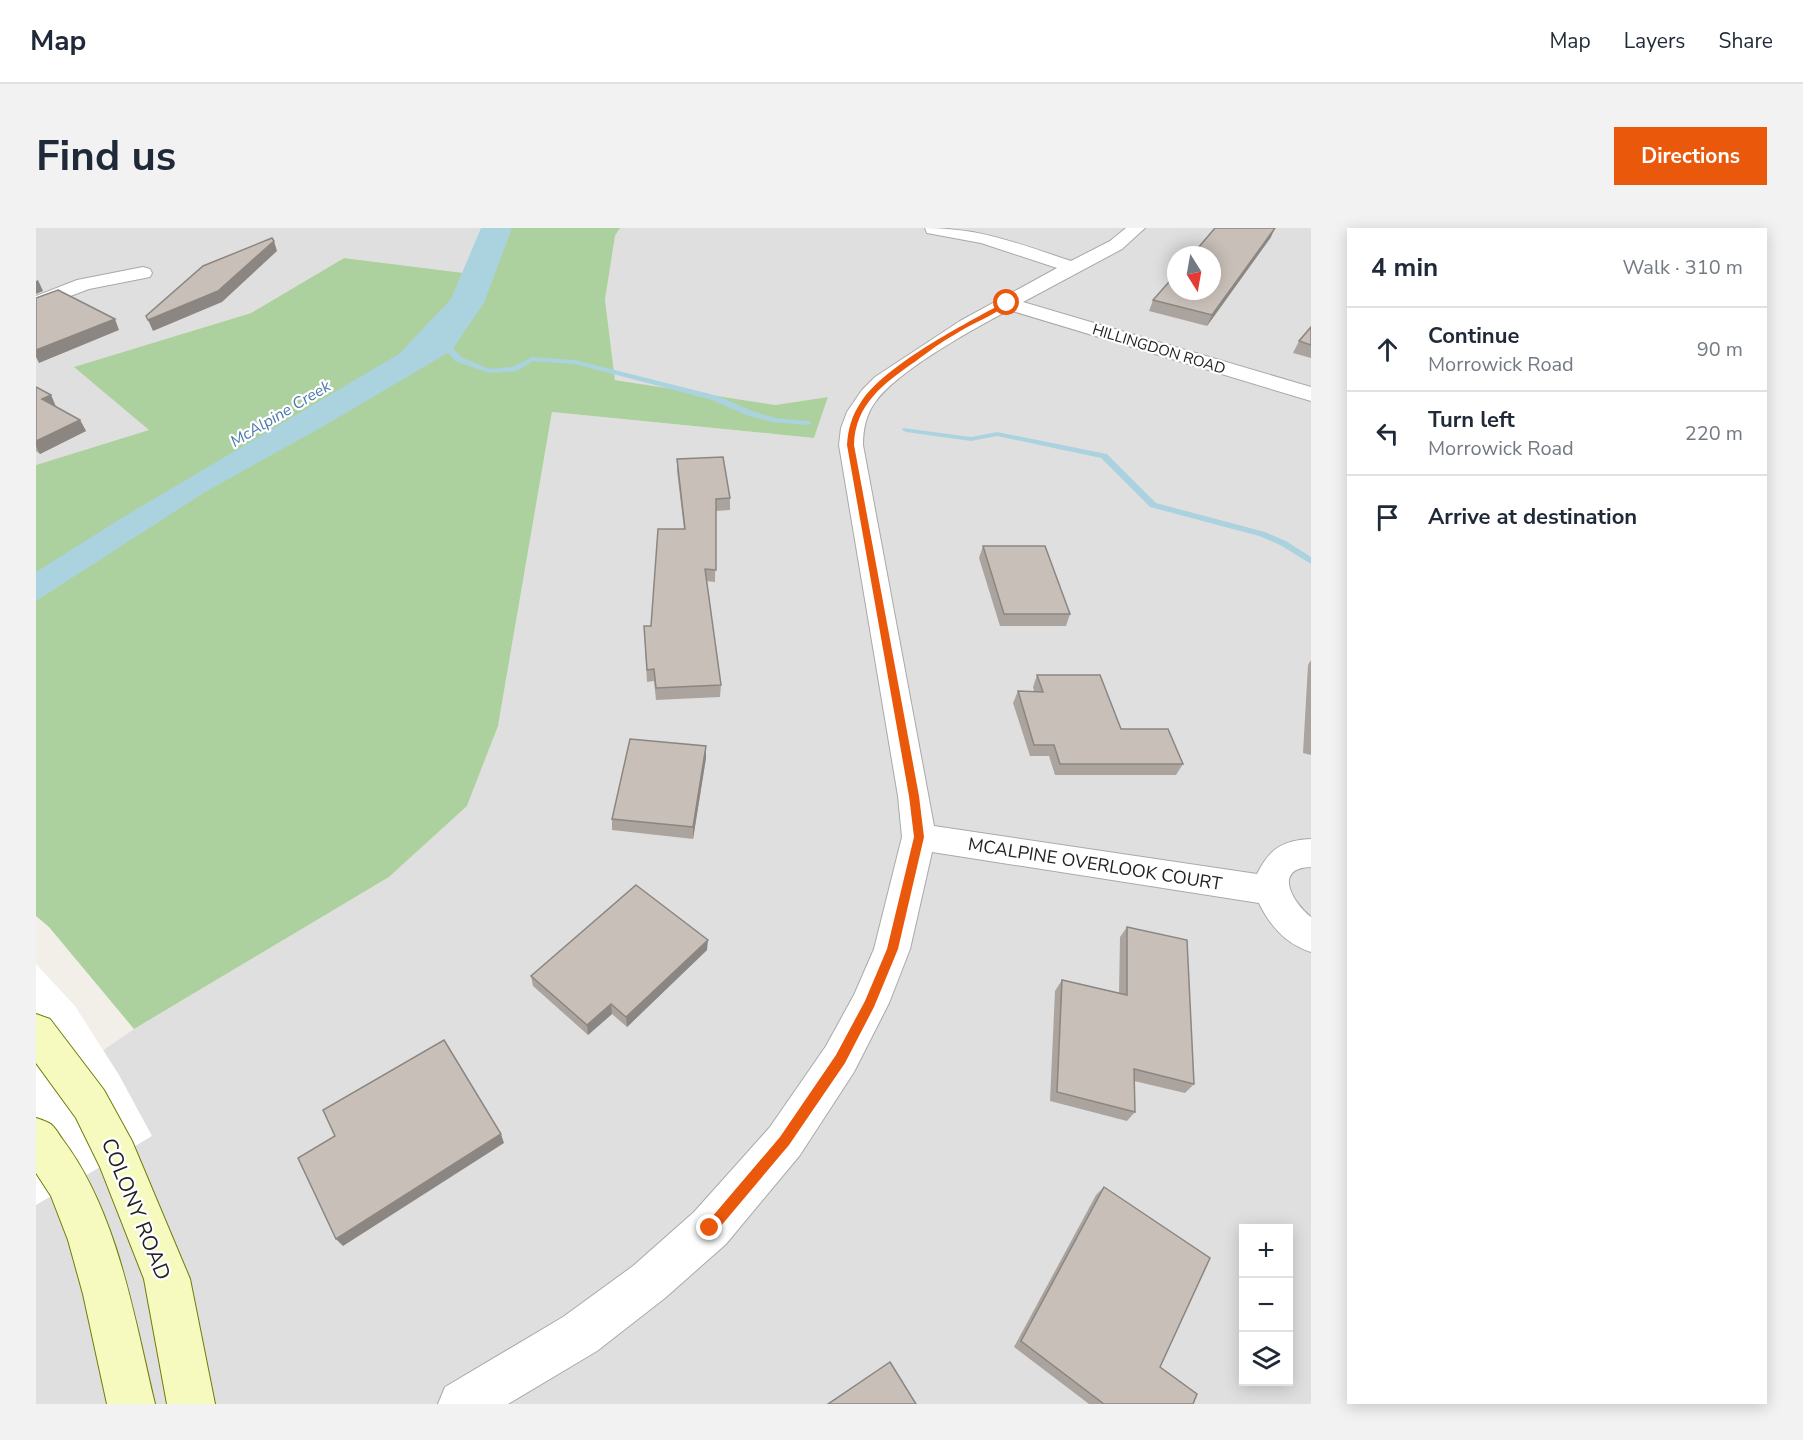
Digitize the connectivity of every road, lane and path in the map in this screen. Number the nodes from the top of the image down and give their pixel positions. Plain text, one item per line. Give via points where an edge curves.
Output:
1 (1136, 228) edge
2 (933, 229) edge
3 (1074, 268) junction
4 (143, 273) dead end
5 (36, 303) edge
6 (1007, 303) junction
7 (1311, 394) edge
8 (919, 837) junction
9 (1311, 853) edge
10 (1271, 890) junction
11 (1311, 937) edge
12 (36, 1032) edge
13 (36, 1138) edge
14 (130, 1404) edge
15 (191, 1404) edge
16 (462, 1404) edge

1 - 3 street via 1116,245
2 - 3 street via 984,238
3 - 6 street
4 - 5 street via 84,285
6 - 7 street, HILLINGDON ROAD
6 - 8 street via 951,333 883,381 864,401 851,431
8 - 10 street, MCALPINE OVERLOOK COURT
8 - 16 street via 892,949 870,1003 840,1059 785,1141 710,1228 649,1282 580,1334
9 - 10 street via 1283,860 1273,873
10 - 11 street via 1281,910
12 - 15 main road, COLONY ROAD via 90,1104 117,1156 167,1279
13 - 14 main road via 68,1186 85,1224 104,1282

